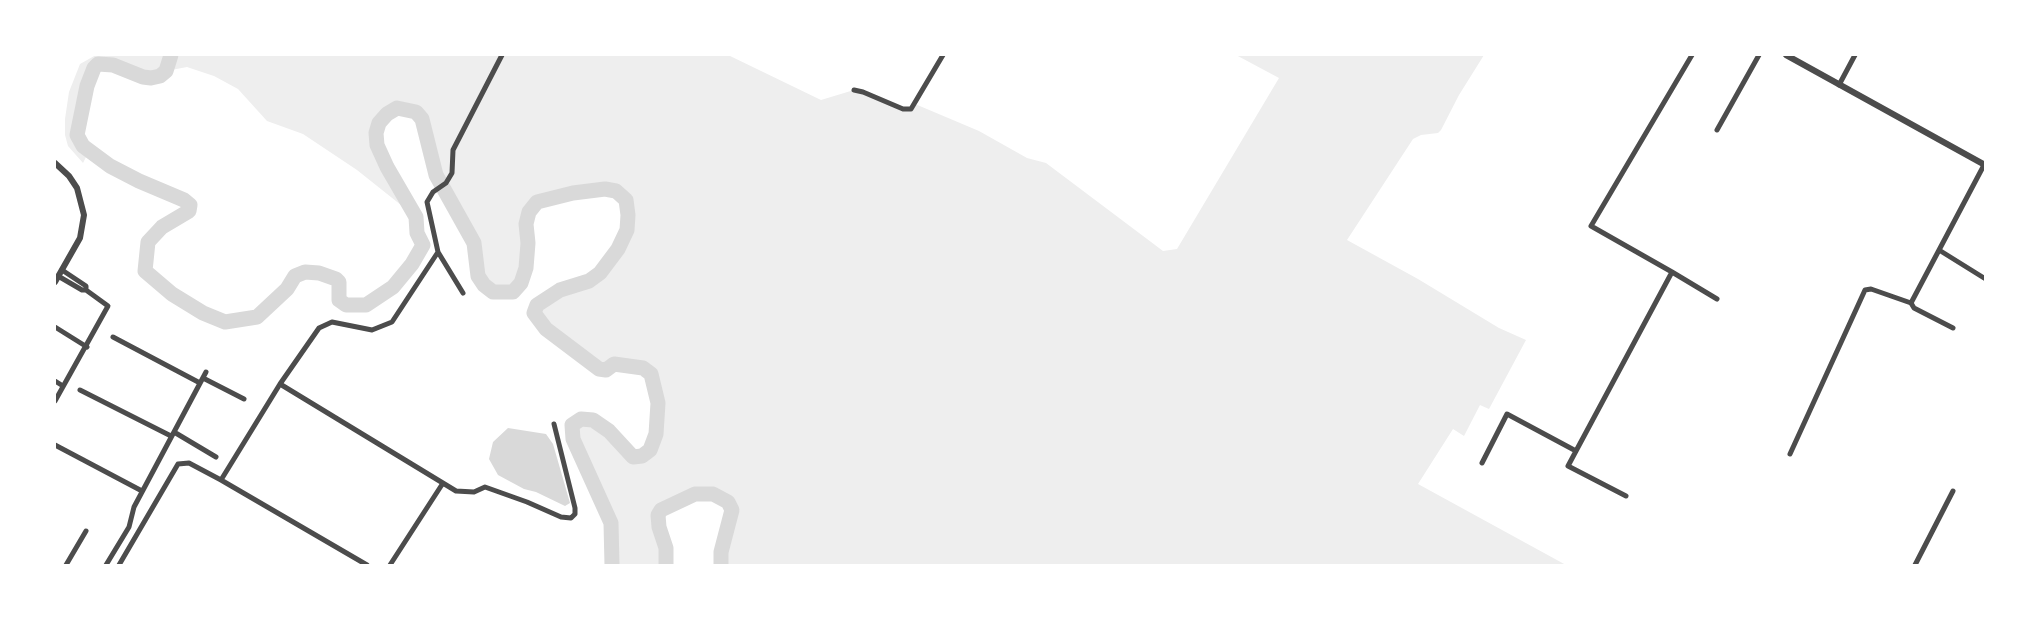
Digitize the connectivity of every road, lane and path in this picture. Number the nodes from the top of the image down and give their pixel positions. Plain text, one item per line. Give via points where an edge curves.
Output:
1 (502, 55) edge
2 (942, 55) edge
3 (1692, 55) edge
4 (1758, 55) edge
5 (1786, 55) edge
6 (1855, 55) edge
7 (1839, 85) junction
8 (854, 90) dead end
9 (1717, 130) dead end
10 (55, 163) edge
11 (1984, 165) edge
12 (1939, 250) junction
13 (438, 252) junction
14 (1672, 272) junction
15 (58, 276) edge
16 (1984, 278) edge
17 (463, 293) dead end
18 (1716, 299) dead end
19 (1911, 303) junction
20 (55, 327) edge
21 (1953, 328) dead end
22 (113, 337) dead end
23 (87, 347) junction
24 (206, 372) dead end
25 (55, 381) edge
26 (201, 381) junction
27 (280, 384) junction
28 (64, 386) junction
29 (80, 390) dead end
30 (244, 399) dead end
31 (55, 401) edge
32 (554, 424) dead end
33 (173, 434) junction
34 (55, 446) edge
35 (1576, 451) junction
36 (1790, 454) dead end
37 (216, 458) dead end
38 (1482, 462) dead end
39 (221, 480) junction
40 (443, 483) junction
41 (142, 491) junction
42 (1953, 491) dead end
43 (1626, 496) dead end
44 (86, 531) dead end
45 (66, 565) edge
46 (106, 565) edge
47 (119, 565) edge
48 (367, 565) edge
49 (390, 565) edge
50 (1916, 565) edge

1 - 13 street via 453,150 452,173 427,202
2 - 8 street via 910,109
3 - 14 street via 1592,226
4 - 9 street
5 - 7 street
6 - 7 street
7 - 11 street
10 - 15 street via 69,176 82,202 84,215 80,238
11 - 12 street
12 - 16 street
12 - 19 street
13 - 17 street
13 - 27 street via 392,322 372,330 332,322 320,328
14 - 18 street
14 - 35 street
15 - 23 street via 86,286 86,290 108,306
19 - 21 street via 1914,308
19 - 36 street via 1871,289 1865,290
20 - 23 street
22 - 26 street
23 - 28 street
24 - 26 street
25 - 28 street
26 - 30 street
26 - 33 street
27 - 39 street
27 - 40 street
28 - 31 street
29 - 33 street
32 - 40 street via 575,508 571,518 560,517 485,487 474,492 456,491
33 - 37 street
33 - 41 street
34 - 41 street
35 - 38 street via 1507,414
35 - 43 street via 1568,466
39 - 47 street via 189,463 178,464
39 - 48 street
40 - 49 street
41 - 46 street via 129,527
42 - 50 street
44 - 45 street

